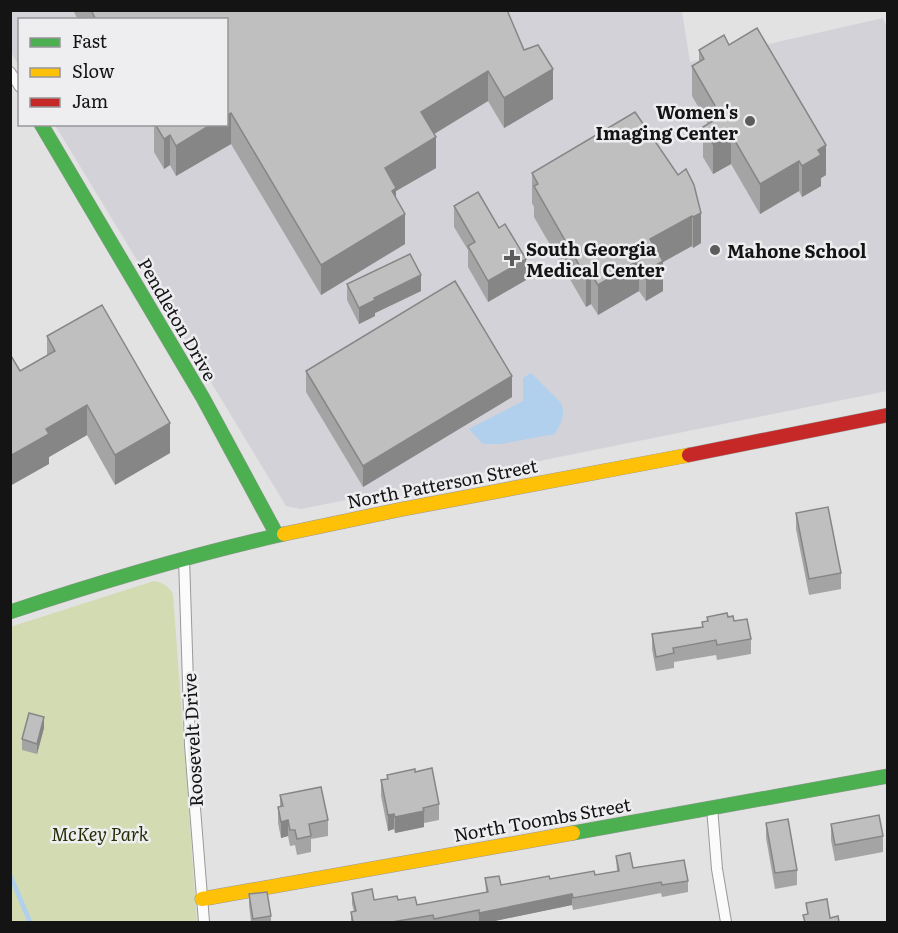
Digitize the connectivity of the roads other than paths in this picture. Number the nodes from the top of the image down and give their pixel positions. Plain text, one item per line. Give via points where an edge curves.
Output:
1 (42, 126) edge
2 (888, 415) edge
3 (277, 535) junction
4 (184, 558) junction
5 (10, 612) edge
6 (888, 776) edge
7 (712, 807) junction
8 (202, 899) junction
9 (204, 922) edge
10 (726, 922) edge

1 - 3 street, Pendleton Drive via 203,398
2 - 3 street, North Patterson Street
3 - 4 street, North Patterson Street
4 - 5 street, North Patterson Street
4 - 8 street, Roosevelt Drive via 190,745
6 - 7 street, North Toombs Street
7 - 8 street, North Toombs Street
7 - 10 street
8 - 9 street, Roosevelt Drive

